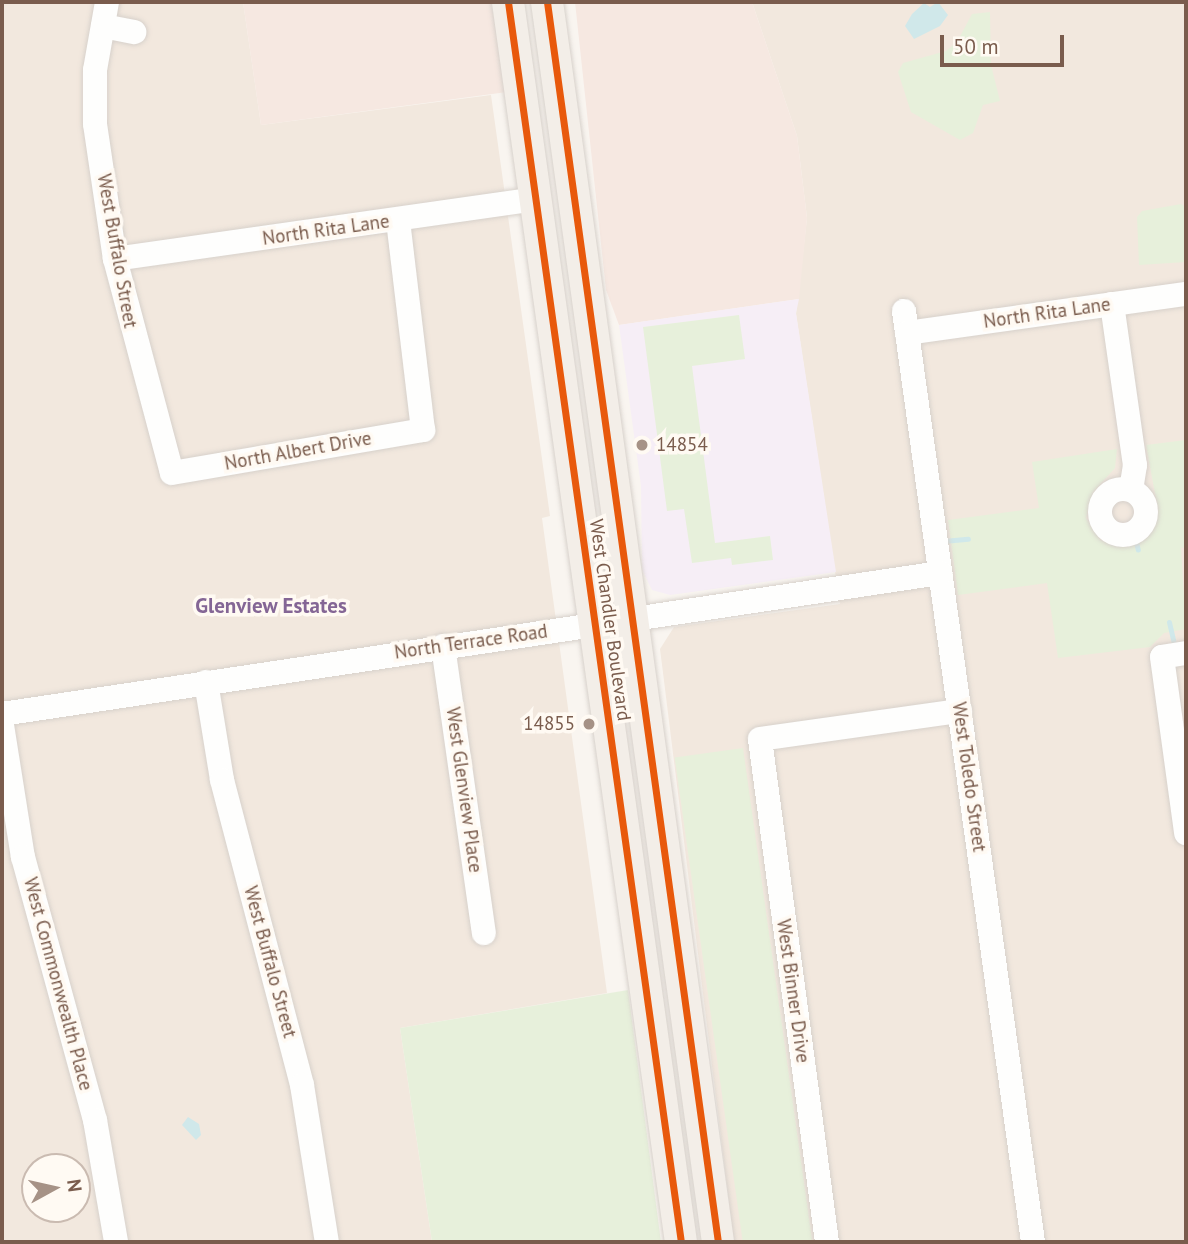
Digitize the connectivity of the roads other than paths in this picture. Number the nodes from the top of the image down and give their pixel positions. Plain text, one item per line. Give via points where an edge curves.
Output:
1 (508, 2) edge
2 (547, 2) edge
3 (105, 14) edge
4 (134, 32) dead end
5 (536, 199) junction
6 (398, 220) junction
7 (116, 258) junction
8 (1186, 293) edge
9 (1112, 304) junction
10 (906, 322) joint
11 (172, 473) joint
12 (1131, 490) dead end
13 (940, 573) junction
14 (635, 618) junction
15 (595, 624) junction
16 (443, 646) junction
17 (1174, 655) edge
18 (206, 682) junction
19 (960, 711) junction
20 (2, 714) edge
21 (2, 724) edge
22 (1186, 833) edge
23 (484, 933) dead end
24 (116, 1242) edge
25 (327, 1242) edge
26 (681, 1242) edge
27 (718, 1242) edge
28 (827, 1242) edge
29 (1033, 1242) edge

1 - 5 main road, West Chandler Boulevard
2 - 14 main road, West Chandler Boulevard
3 - 4 street, West Buffalo Street
3 - 7 street, West Buffalo Street via 95,70 95,124
5 - 6 street, North Rita Lane
5 - 15 main road, West Chandler Boulevard
6 - 7 street, North Rita Lane
6 - 11 street, North Albert Drive via 423,430
7 - 11 street, West Buffalo Street
8 - 9 street, North Rita Lane
9 - 10 street, North Rita Lane
9 - 12 street via 1135,465
10 - 13 street, West Toledo Street
13 - 14 street, North Terrace Road
13 - 19 street, West Toledo Street
14 - 15 street, North Terrace Road
14 - 27 main road, West Chandler Boulevard
15 - 16 street, North Terrace Road
15 - 26 main road, West Chandler Boulevard
16 - 18 street, North Terrace Road
16 - 23 street, West Glenview Place
17 - 22 street
18 - 20 street, North Terrace Road
18 - 25 street, West Buffalo Street via 222,780 302,1085
19 - 28 street, West Binner Drive via 760,739
19 - 29 street, West Toledo Street
21 - 24 street, West Commonwealth Place via 23,857 95,1120

